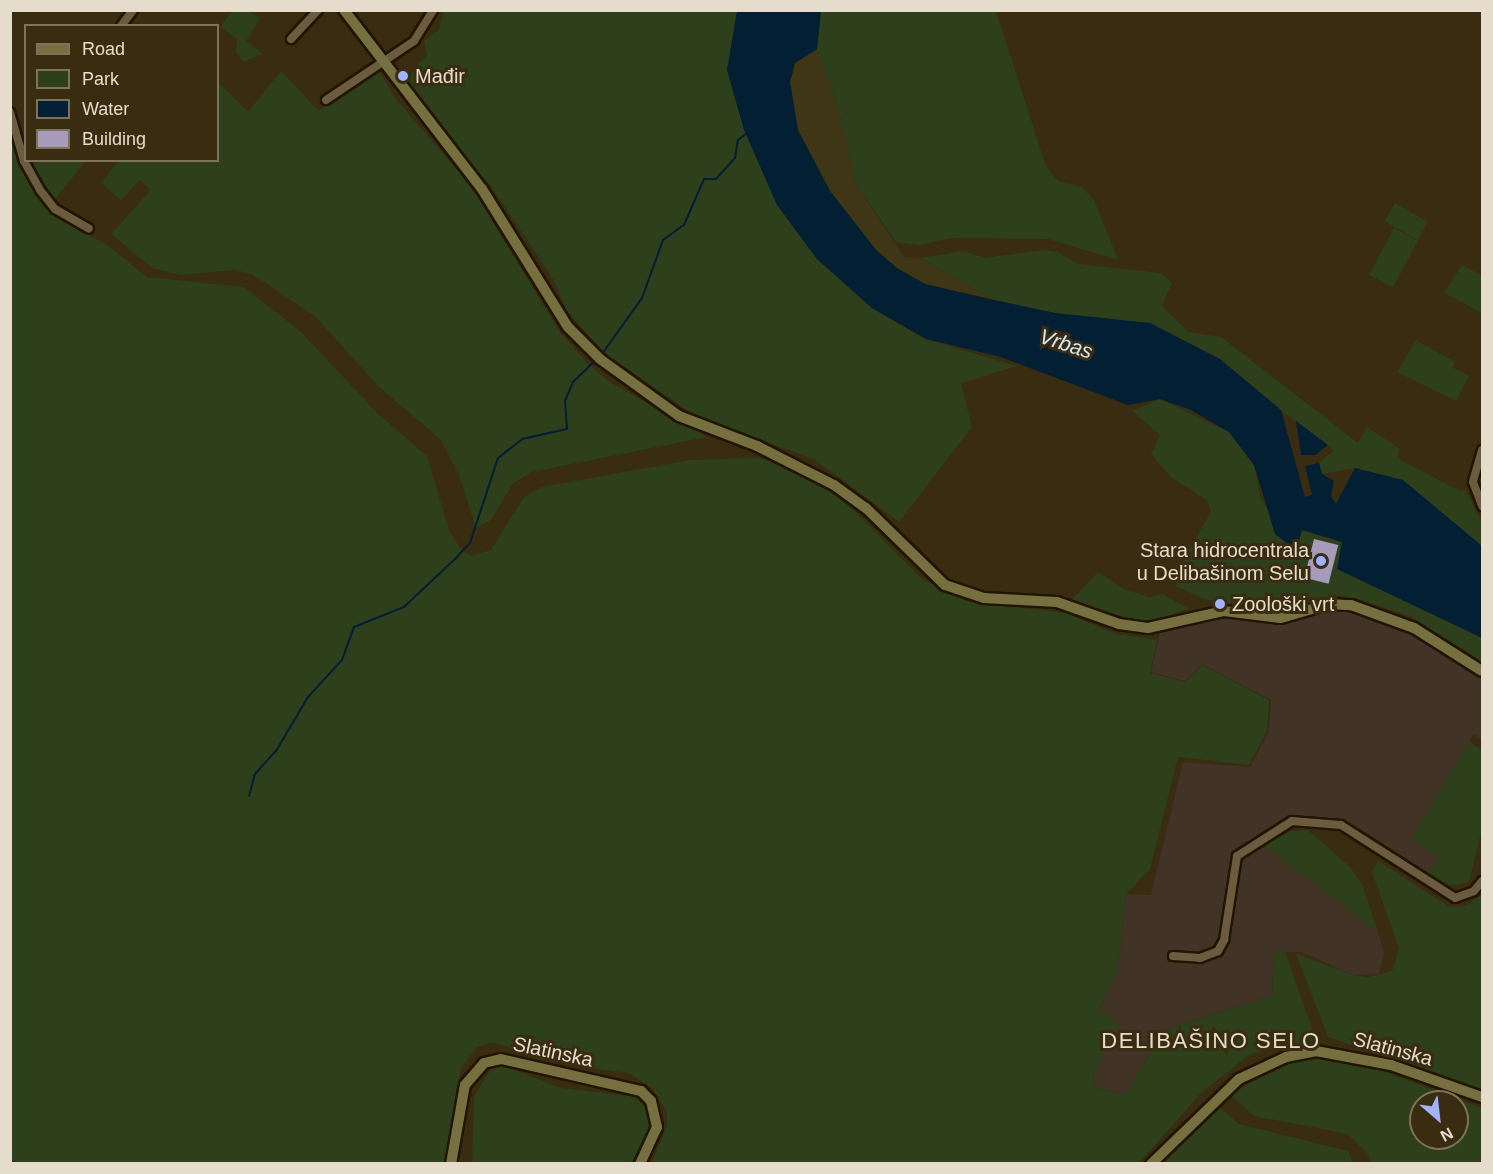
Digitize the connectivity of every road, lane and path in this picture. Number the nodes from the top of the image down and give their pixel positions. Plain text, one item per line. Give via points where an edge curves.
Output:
1 (133, 10) edge
2 (318, 10) edge
3 (344, 10) edge
4 (433, 10) edge
5 (122, 24) edge
6 (291, 39) dead end
7 (382, 62) junction
8 (326, 100) dead end
9 (10, 111) edge
10 (23, 145) edge
11 (30, 162) edge
12 (89, 229) dead end
13 (1482, 450) edge
14 (1482, 506) edge
15 (1482, 671) edge
16 (1482, 881) edge
17 (1173, 956) dead end
18 (1482, 1097) edge
19 (451, 1164) edge
20 (640, 1164) edge
21 (1151, 1164) edge

1 - 5 street
2 - 6 street
3 - 7 street
4 - 7 street via 422,34
7 - 8 street
7 - 15 street via 482,189 568,327 597,356 679,416 758,446 834,485 866,508 935,577 960,593 1058,602 1119,624 1148,628 1224,610 1281,618 1329,604 1351,605 1414,628
9 - 10 street
11 - 12 street via 47,200
13 - 14 street via 1473,482
16 - 17 street via 1474,891 1455,898 1341,825 1292,821 1237,856 1224,940 1218,951 1200,958
18 - 21 street, Slatinska via 1391,1065 1316,1051 1286,1057 1239,1079
19 - 20 street, Slatinska via 465,1085 484,1063 501,1059 641,1091 656,1113 657,1126

